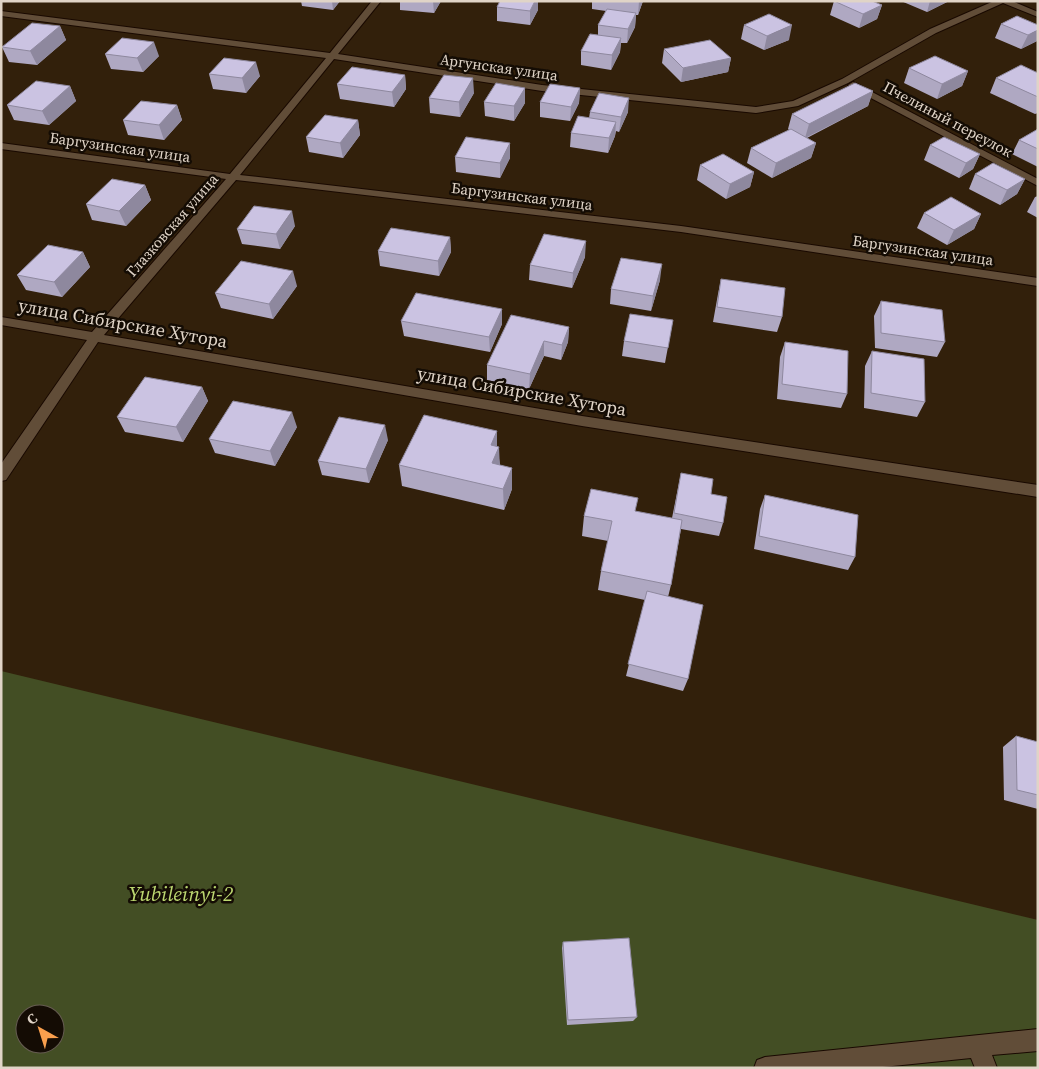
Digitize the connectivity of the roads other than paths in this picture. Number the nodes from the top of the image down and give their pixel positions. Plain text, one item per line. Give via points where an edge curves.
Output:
1 (377, 1) edge
2 (1003, 1) edge
3 (1, 13) edge
4 (1038, 15) edge
5 (333, 56) junction
6 (845, 81) junction
7 (1, 146) edge
8 (233, 177) junction
9 (1038, 183) edge
10 (1038, 282) edge
11 (1, 322) edge
12 (94, 337) junction
13 (1, 476) edge
14 (1038, 490) edge
15 (1038, 1040) edge
16 (978, 1046) junction
17 (764, 1068) edge
18 (986, 1068) edge

1 - 5 street, Глазковская улица
2 - 4 street
2 - 6 street, Аргунская улица via 933,31
3 - 5 street, Аргунская улица
5 - 6 street, Аргунская улица via 542,88 756,110 795,104
5 - 8 street, Глазковская улица
6 - 9 street, Пчелиный переулок
7 - 8 street, Баргузинская улица
8 - 10 street, Баргузинская улица via 681,230
8 - 12 street, Глазковская улица
11 - 12 street, улица Сибирские Хутора
12 - 13 street, Глазковская улица
12 - 14 street, улица Сибирские Хутора via 582,421
15 - 16 street
16 - 17 street
16 - 18 street

